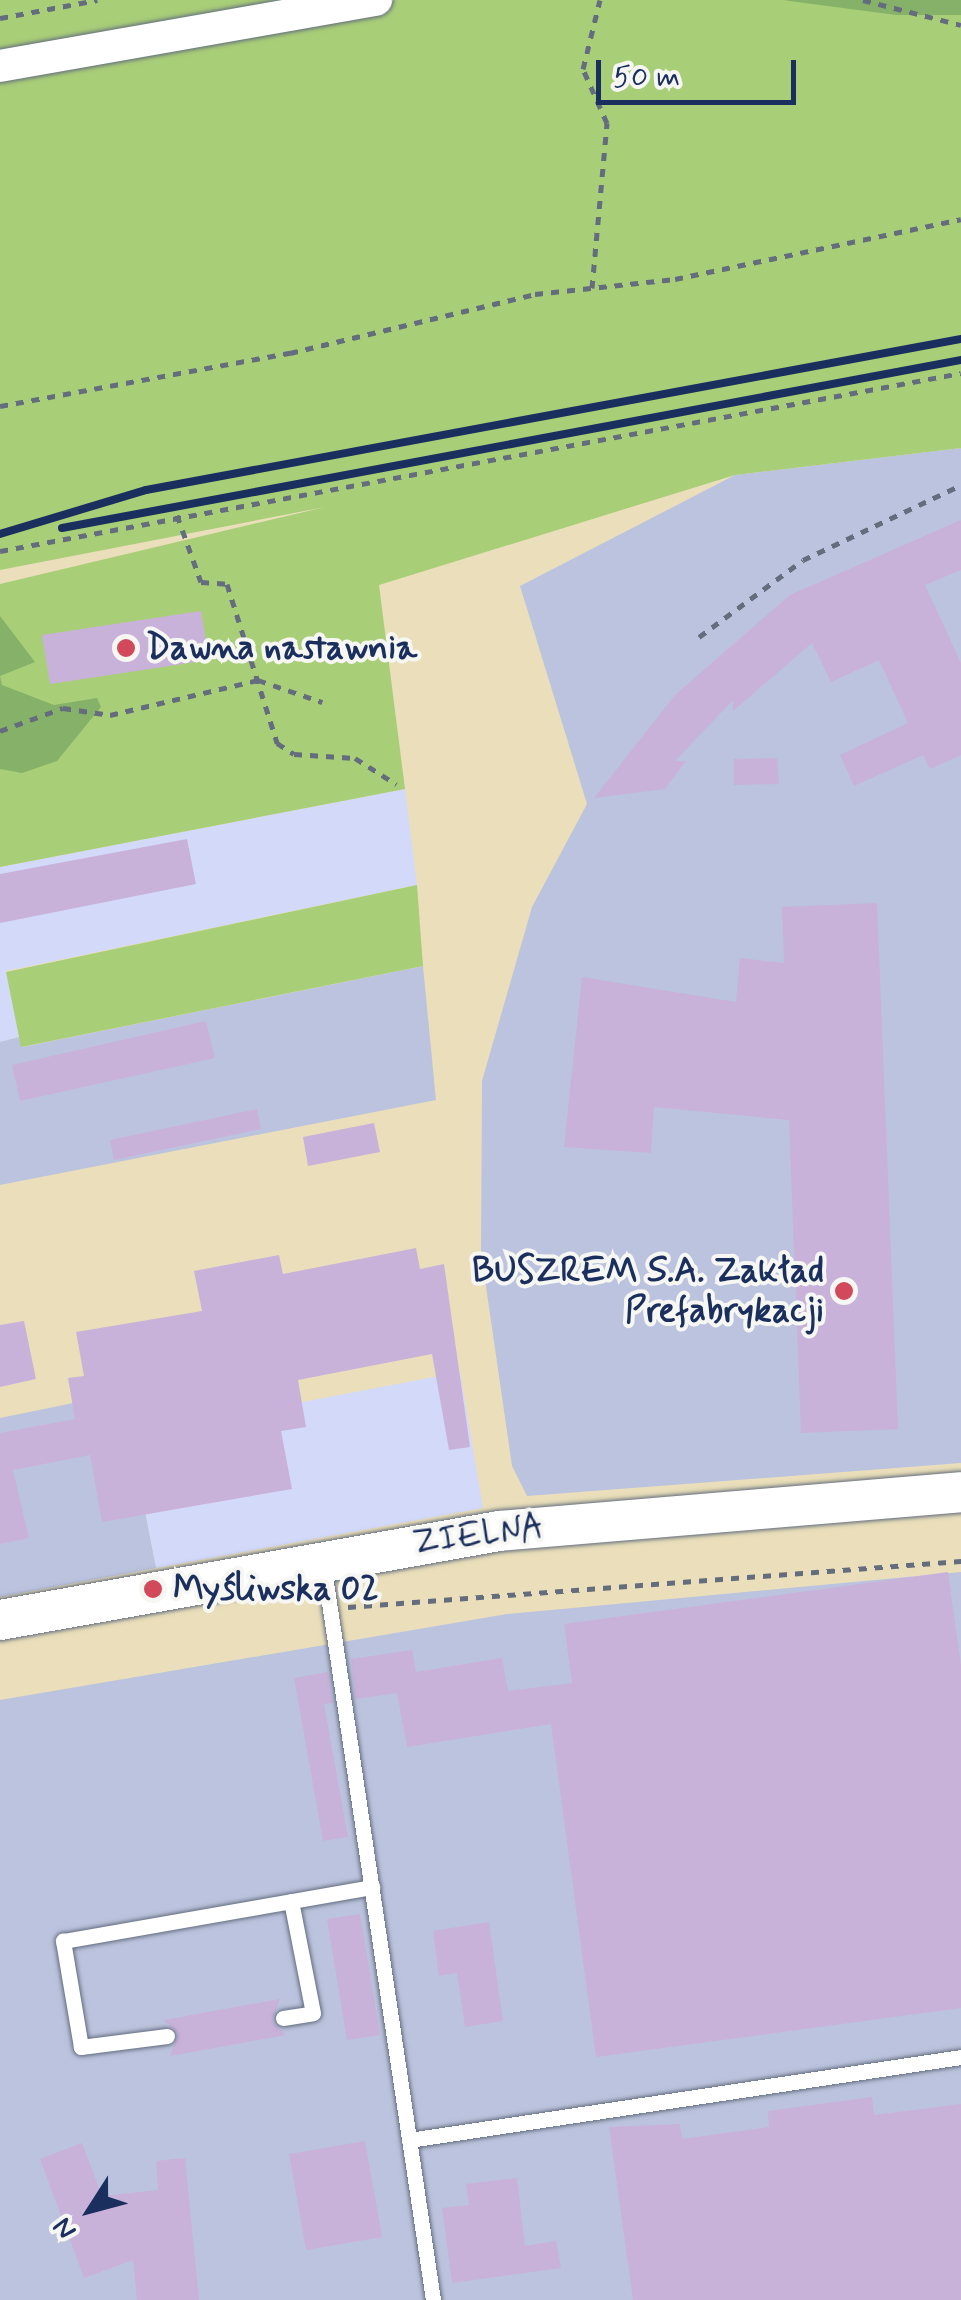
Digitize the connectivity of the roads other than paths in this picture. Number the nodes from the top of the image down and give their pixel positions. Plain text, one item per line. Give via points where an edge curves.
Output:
1 (376, 0) edge
2 (0, 66) edge
3 (961, 1492) edge
4 (322, 1558) junction
5 (0, 1620) edge
6 (372, 1888) junction
7 (292, 1901) junction
8 (283, 2018) dead end
9 (166, 2036) dead end
10 (961, 2057) edge
11 (409, 2140) junction
12 (433, 2300) edge

1 - 2 street
3 - 4 street, ZIELNA via 538,1527
4 - 5 street, ZIELNA
4 - 6 lane
6 - 7 lane
6 - 11 lane
7 - 8 lane via 312,2013
7 - 9 lane via 62,1941 82,2048
10 - 11 lane
11 - 12 lane

